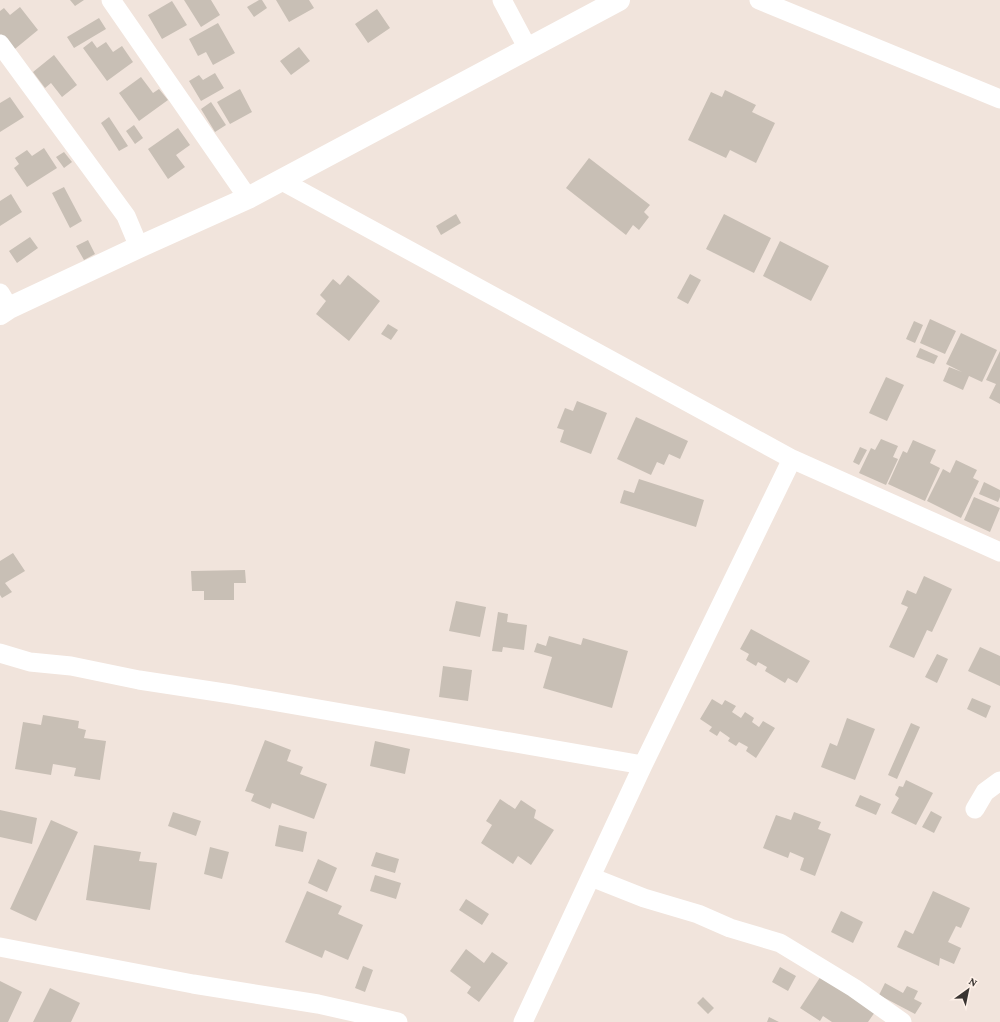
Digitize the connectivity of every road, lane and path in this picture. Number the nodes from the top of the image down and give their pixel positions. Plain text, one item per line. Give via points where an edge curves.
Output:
1 (111, 0) edge
2 (502, 0) edge
3 (619, 0) edge
4 (759, 0) edge
5 (0, 44) edge
6 (528, 49) junction
7 (1000, 99) edge
8 (282, 181) junction
9 (248, 198) junction
10 (139, 248) junction
11 (3, 305) edge
12 (792, 459) junction
13 (1000, 552) edge
14 (0, 653) edge
15 (643, 766) junction
16 (1000, 781) edge
17 (976, 809) dead end
18 (591, 877) junction
19 (0, 948) edge
20 (398, 1022) edge
21 (523, 1022) edge
22 (902, 1022) edge

1 - 9 street
2 - 6 street
3 - 6 street
4 - 7 street
5 - 10 street via 126,216
6 - 8 street
8 - 9 street
8 - 12 street
9 - 10 street
10 - 11 street
12 - 13 street
12 - 15 street
14 - 15 street via 30,662 71,666 139,680
15 - 18 street
16 - 17 street via 985,792
18 - 21 street
18 - 22 street via 644,898 780,943 854,988
19 - 20 street via 318,1004

